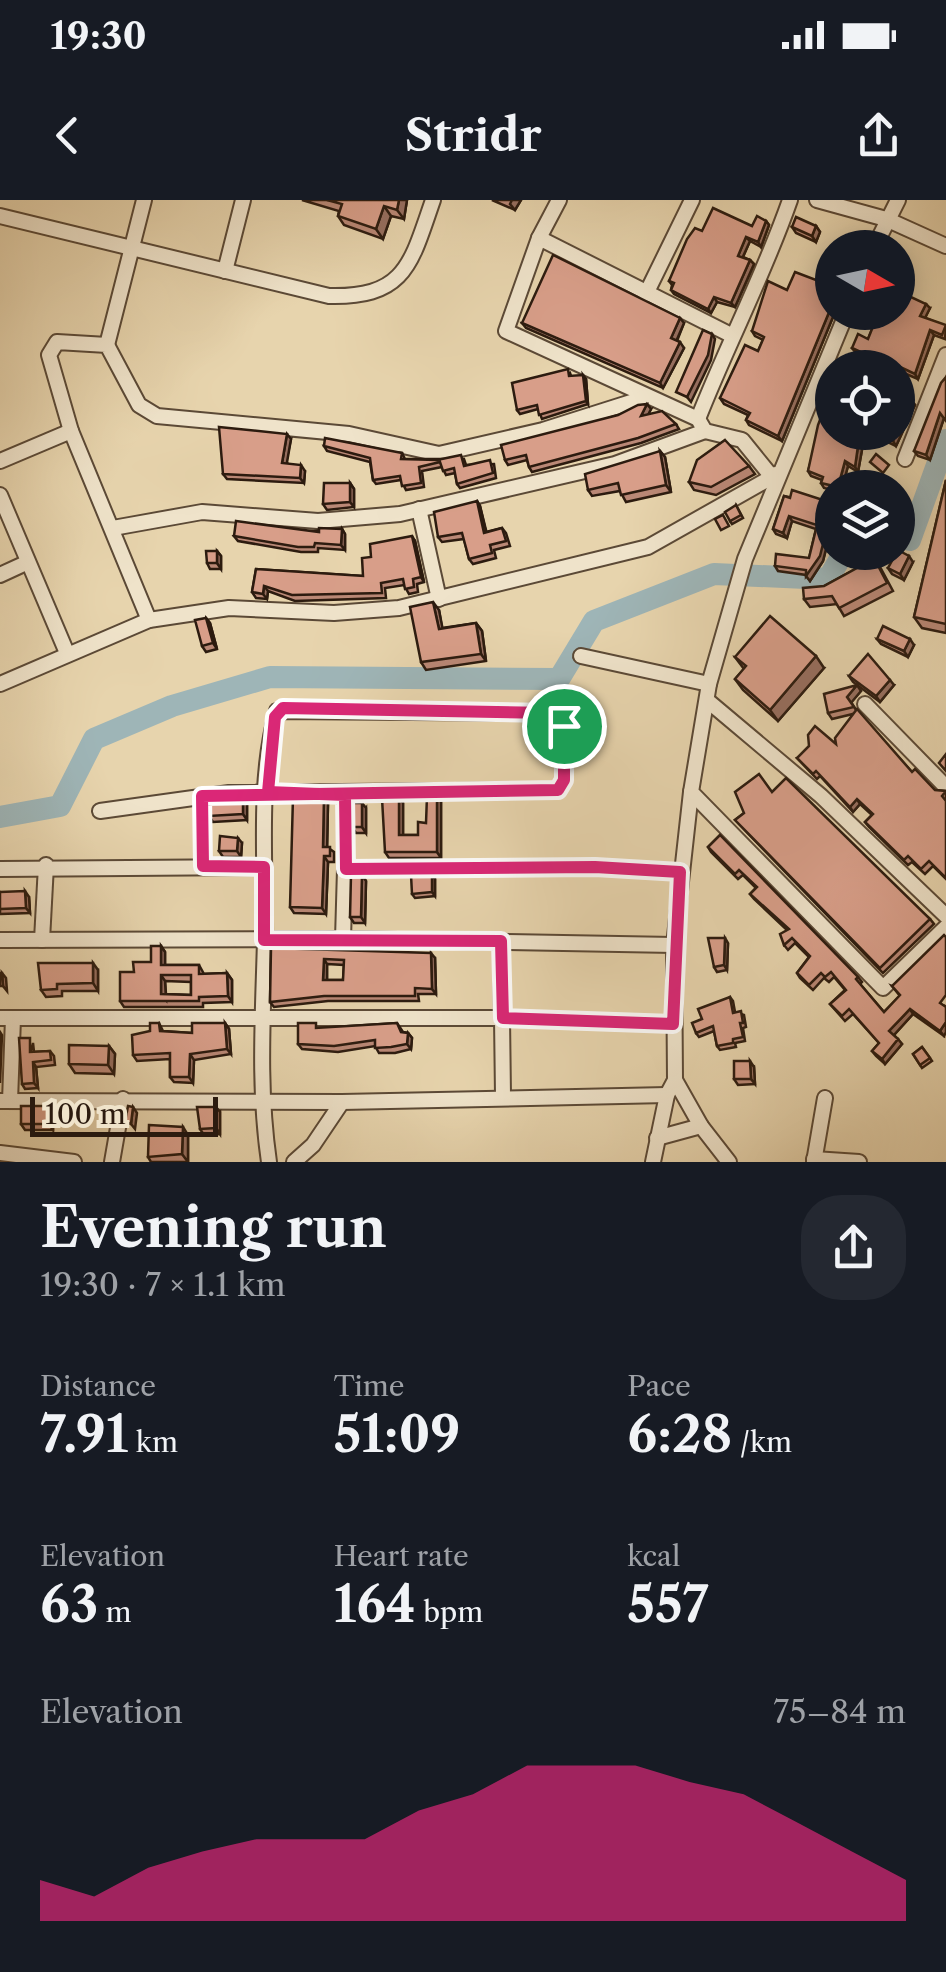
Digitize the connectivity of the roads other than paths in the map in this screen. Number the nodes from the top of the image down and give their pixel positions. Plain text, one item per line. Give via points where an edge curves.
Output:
1 (144, 200) edge
2 (244, 200) edge
3 (433, 200) edge
4 (559, 200) edge
5 (692, 200) edge
6 (790, 200) edge
7 (817, 200) edge
8 (898, 200) edge
9 (0, 216) edge
10 (886, 219) junction
11 (881, 230) edge
12 (539, 238) junction
13 (946, 246) edge
14 (130, 250) junction
15 (225, 271) junction
16 (646, 294) junction
17 (839, 330) edge
18 (731, 336) junction
19 (107, 344) junction
20 (946, 355) edge
21 (647, 397) junction
22 (701, 425) junction
23 (71, 430) junction
24 (905, 459) dead end
25 (0, 461) edge
26 (776, 474) junction
27 (0, 495) edge
28 (420, 509) junction
29 (113, 528) junction
30 (26, 564) junction
31 (0, 575) edge
32 (439, 599) junction
33 (149, 620) junction
34 (67, 653) junction
35 (581, 656) dead end
36 (0, 684) edge
37 (709, 684) junction
38 (708, 702) junction
39 (865, 704) dead end
40 (946, 787) edge
41 (268, 792) junction
42 (691, 792) junction
43 (345, 795) junction
44 (202, 796) junction
45 (100, 811) dead end
46 (46, 865) junction
47 (203, 866) junction
48 (264, 867) junction
49 (0, 869) edge
50 (346, 869) junction
51 (680, 872) junction
52 (946, 916) edge
53 (946, 927) edge
54 (343, 938) junction
55 (0, 940) edge
56 (42, 940) junction
57 (264, 940) junction
58 (501, 941) junction
59 (674, 945) junction
60 (7, 1018) edge
61 (261, 1018) junction
62 (503, 1018) junction
63 (673, 1024) junction
64 (676, 1080) junction
65 (502, 1095) junction
66 (668, 1095) junction
67 (825, 1098) dead end
68 (122, 1099) junction
69 (5, 1101) edge
70 (260, 1101) junction
71 (342, 1102) junction
72 (701, 1126) junction
73 (658, 1138) junction
74 (0, 1153) edge
75 (814, 1160) edge
76 (74, 1162) edge
77 (112, 1162) edge
78 (269, 1162) edge
79 (294, 1162) edge
80 (653, 1162) edge
81 (729, 1162) edge
82 (859, 1162) edge

1 - 14 street
2 - 15 street
3 - 15 street via 410,266 372,294 330,296
4 - 12 street
5 - 16 street
6 - 18 street via 768,264
7 - 10 street
8 - 10 street
9 - 14 street
10 - 11 street
10 - 13 street
12 - 16 street
12 - 21 street via 506,331
14 - 15 street
14 - 19 street
16 - 18 street
17 - 26 street
18 - 22 street
19 - 21 street via 146,412 349,434 439,454
19 - 23 street via 50,347
20 - 24 street
21 - 22 street
22 - 26 street via 742,440
22 - 28 street via 615,464
23 - 25 street
23 - 29 street
26 - 32 street via 648,547
26 - 37 street
27 - 30 street
28 - 29 street via 318,520 202,512
28 - 32 street
29 - 33 street
30 - 31 street
30 - 34 street
32 - 33 street via 363,613 229,608
33 - 34 street
34 - 36 street
35 - 37 street
37 - 38 street
38 - 42 street
38 - 52 street via 822,796
39 - 40 street
41 - 43 street
41 - 43 street via 275,717 283,708 550,713 564,726 564,780 558,790
41 - 44 street
41 - 48 street
42 - 51 street
42 - 53 street via 884,988
43 - 50 street
44 - 45 street
44 - 47 street
46 - 47 street
46 - 49 street
46 - 56 street
47 - 48 street
48 - 57 street
50 - 51 street
50 - 54 street
51 - 59 street
54 - 57 street
54 - 58 street
55 - 56 street
56 - 57 street
57 - 61 street
58 - 59 street
58 - 62 street
59 - 63 street
60 - 61 street
60 - 69 street
61 - 62 street
61 - 70 street
62 - 63 street
62 - 65 street
63 - 64 street
64 - 66 street
64 - 72 street
65 - 66 street
65 - 71 street
66 - 73 street
67 - 75 street
68 - 69 street
68 - 70 street
68 - 77 street
70 - 71 street
70 - 78 street
71 - 79 street
72 - 73 street
72 - 81 street
73 - 80 street
74 - 76 street
75 - 82 street

